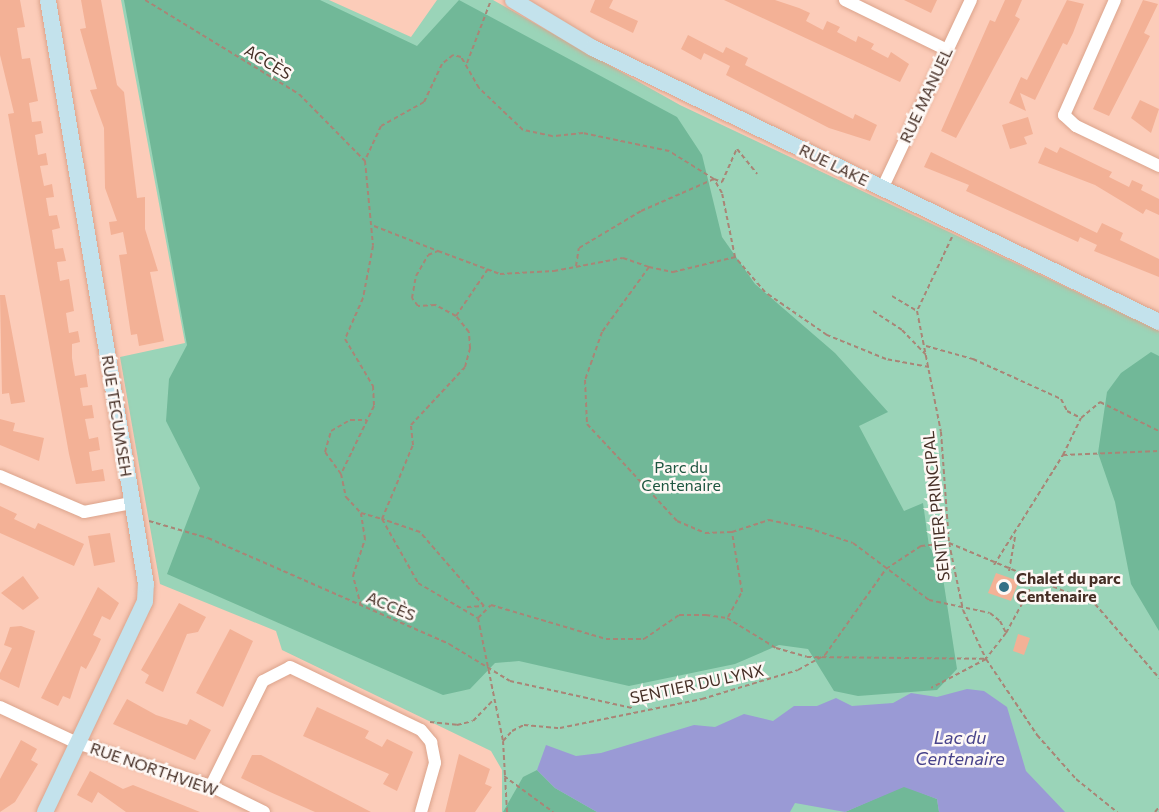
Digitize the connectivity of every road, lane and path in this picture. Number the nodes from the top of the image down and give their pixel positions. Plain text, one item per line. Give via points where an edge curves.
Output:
1 (48, 0) edge
2 (145, 0) edge
3 (491, 0) edge
4 (513, 0) edge
5 (845, 0) edge
6 (971, 0) edge
7 (1115, 0) edge
8 (947, 50) junction
9 (467, 63) junction
10 (365, 161) junction
11 (1159, 166) edge
12 (757, 174) dead end
13 (714, 179) junction
14 (882, 189) junction
15 (958, 225) junction
16 (373, 226) junction
17 (438, 251) junction
18 (735, 257) junction
19 (576, 266) junction
20 (648, 267) junction
21 (488, 269) junction
22 (892, 296) dead end
23 (873, 311) dead end
24 (917, 311) junction
25 (456, 316) junction
26 (1159, 322) edge
27 (926, 346) junction
28 (927, 356) junction
29 (929, 367) junction
30 (1081, 418) junction
31 (366, 420) junction
32 (1159, 431) edge
33 (1159, 451) edge
34 (1063, 455) junction
35 (341, 474) junction
36 (0, 476) edge
37 (132, 503) junction
38 (362, 513) junction
39 (381, 519) junction
40 (138, 523) junction
41 (732, 532) junction
42 (1015, 537) junction
43 (949, 543) junction
44 (994, 565) junction
45 (886, 568) junction
46 (1009, 571) junction
47 (1036, 578) junction
48 (361, 606) junction
49 (484, 606) junction
50 (467, 607) junction
51 (963, 610) junction
52 (478, 618) junction
53 (727, 618) junction
54 (1006, 633) junction
55 (825, 655) junction
56 (986, 659) junction
57 (491, 671) junction
58 (1159, 678) edge
59 (931, 688) dead end
60 (494, 698) junction
61 (0, 707) edge
62 (635, 709) junction
63 (421, 730) junction
64 (503, 741) junction
65 (76, 743) junction
66 (504, 776) junction
67 (211, 786) junction
68 (1159, 807) edge
69 (45, 812) edge
70 (264, 812) edge
71 (421, 812) edge
72 (507, 812) edge
73 (553, 812) edge
74 (1116, 812) edge
75 (1155, 812) edge

1 - 37 street, RUE TECUMSEH
2 - 10 path, ACCÈS via 298,94
3 - 9 path
4 - 14 street, RUE LAKE via 593,48
5 - 8 street
6 - 8 street, RUE MANUEL
7 - 11 street via 1064,115 1076,126
8 - 14 street, RUE MANUEL
9 - 10 path via 453,55 442,64 424,102 381,126
9 - 13 path via 480,88 523,130 552,135 583,132 669,151
10 - 16 path
12 - 13 path via 741,148 722,182
13 - 18 path via 722,193
13 - 19 path via 654,204 579,248
14 - 15 street, RUE LAKE
15 - 24 path
15 - 26 street, RUE LAKE
16 - 17 path
16 - 31 path via 363,298 345,339 373,386 374,406
17 - 21 path
17 - 25 path via 428,255 412,298 418,306 435,305
18 - 20 path via 673,272
18 - 29 path via 765,292 827,335 886,359
19 - 20 path via 623,258
19 - 21 path via 500,274
20 - 41 path via 602,332 585,380 587,424 677,521 705,532
21 - 25 path
22 - 24 path
23 - 28 path via 902,330
24 - 27 path, SENTIER PRINCIPAL
25 - 39 path via 469,332 465,367 411,425 412,445
27 - 28 path, SENTIER PRINCIPAL
27 - 30 path via 1061,399 1067,411
28 - 29 path, SENTIER PRINCIPAL
29 - 43 path, SENTIER PRINCIPAL via 942,443
30 - 32 path via 1100,402
30 - 34 path
31 - 35 path
31 - 35 path via 350,420 331,431 325,452
33 - 34 path
34 - 42 path
35 - 38 path via 346,497
36 - 37 street via 84,512
37 - 40 street, RUE TECUMSEH
38 - 39 path
38 - 48 path via 365,539 353,576
39 - 49 path via 420,532
39 - 50 path via 418,583
40 - 48 path, ACCÈS via 159,520
40 - 65 street, RUE TECUMSEH via 146,601
41 - 45 path via 769,520 808,528 853,543
41 - 53 path via 742,592
42 - 44 path via 1002,544
42 - 46 path
43 - 44 path
43 - 45 path, SENTIER DU LYNX via 921,546
43 - 51 path, SENTIER PRINCIPAL
44 - 46 path
45 - 51 path via 907,589
45 - 55 path, SENTIER DU LYNX
46 - 47 path
47 - 54 path
47 - 58 path via 1095,604
48 - 57 path, ACCÈS via 449,644
49 - 50 path
49 - 52 path
49 - 53 path via 606,639 644,639 679,615
50 - 52 path
51 - 54 path via 990,613
51 - 56 path, SENTIER PRINCIPAL
52 - 57 path
53 - 55 path via 776,648 807,657
54 - 56 path
55 - 56 path via 882,661 948,655
55 - 62 path, SENTIER DU LYNX via 762,685
56 - 59 path
56 - 74 path, SENTIER PRINCIPAL via 1037,735 1076,779
57 - 60 path
57 - 62 path, ACCÈS via 560,696
60 - 63 path via 473,721 449,726 432,720
60 - 64 path
61 - 65 street, RUE NORTHVIEW
62 - 64 path, SENTIER DU LYNX via 560,728 524,725
63 - 67 street via 291,667 282,668 263,681
63 - 71 street via 431,742 435,763
64 - 66 path
65 - 67 street, RUE NORTHVIEW
65 - 69 street, RUE TECUMSEH
66 - 72 path
66 - 73 path
67 - 70 street, RUE NORTHVIEW
68 - 75 path

